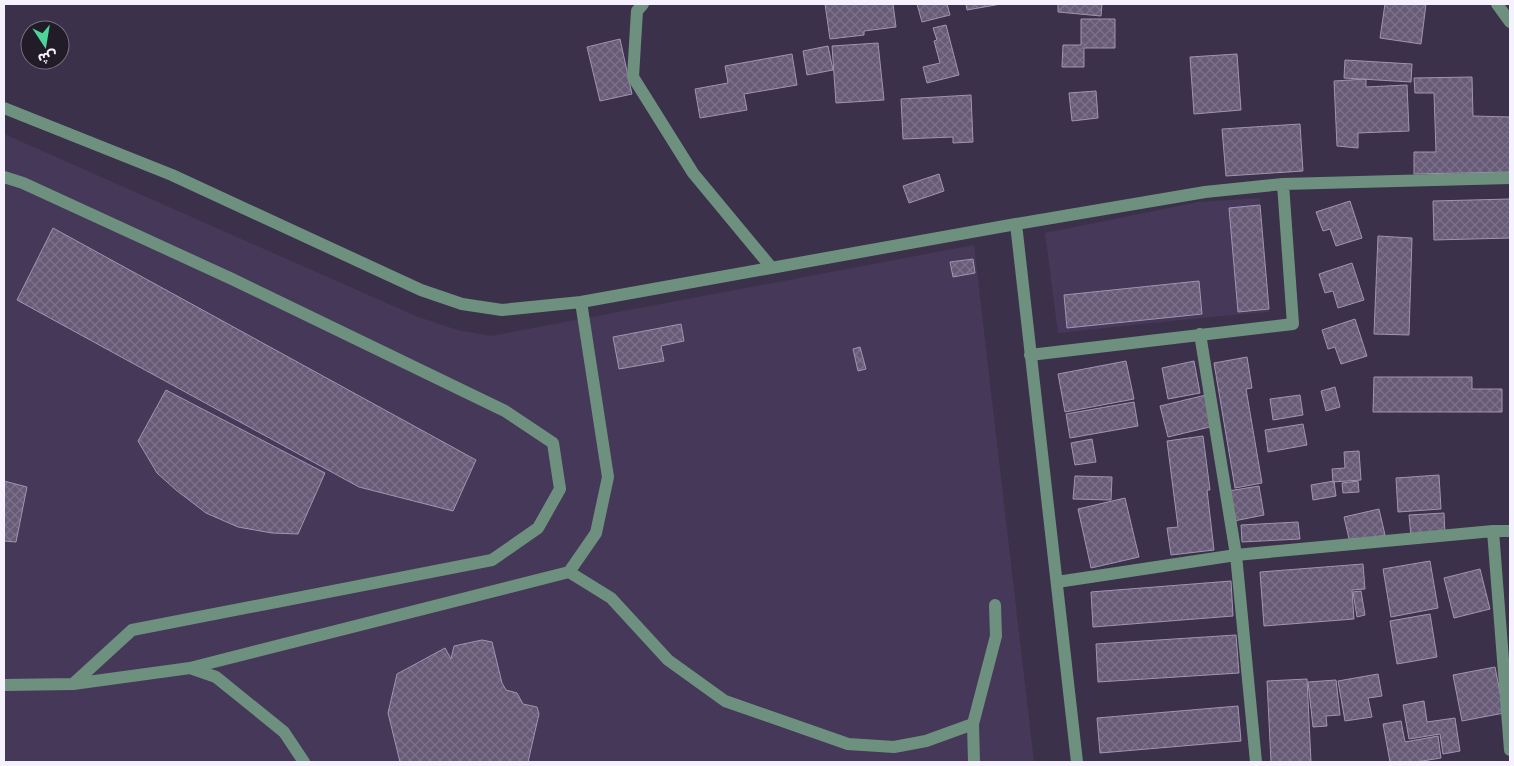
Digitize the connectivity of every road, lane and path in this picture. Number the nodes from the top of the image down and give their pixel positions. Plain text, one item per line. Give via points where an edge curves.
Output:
1 (643, 4) edge
2 (1497, 4) edge
3 (1510, 22) edge
4 (4, 108) edge
5 (4, 177) edge
6 (1510, 178) edge
7 (1283, 184) junction
8 (1016, 224) junction
9 (771, 267) junction
10 (581, 302) junction
11 (1200, 334) junction
12 (1030, 354) junction
13 (1493, 531) junction
14 (1510, 531) edge
15 (1236, 555) junction
16 (569, 572) junction
17 (1057, 582) junction
18 (996, 605) dead end
19 (190, 668) junction
20 (72, 684) junction
21 (4, 685) edge
22 (973, 724) junction
23 (1510, 750) edge
24 (304, 762) edge
25 (974, 762) edge
26 (1078, 762) edge
27 (1256, 762) edge

1 - 9 street via 637,12 633,77 693,173
2 - 3 street
4 - 10 street via 172,175 421,290 462,304 502,310
5 - 20 street via 232,279 505,411 553,443 560,489 538,528 492,560 132,630
6 - 7 street
7 - 8 street via 1205,192
7 - 11 street via 1293,324
8 - 9 street
8 - 12 street
9 - 10 street
10 - 16 street via 608,477 596,533
11 - 12 street
11 - 15 street
12 - 17 street
13 - 14 street
13 - 15 street
13 - 23 street
15 - 17 street
15 - 27 street
16 - 19 street
16 - 22 street via 611,598 668,660 724,701 848,744 894,747 926,741
17 - 26 street
18 - 22 street via 996,636
19 - 20 street
19 - 24 street via 216,677 284,732
20 - 21 street
22 - 25 street

